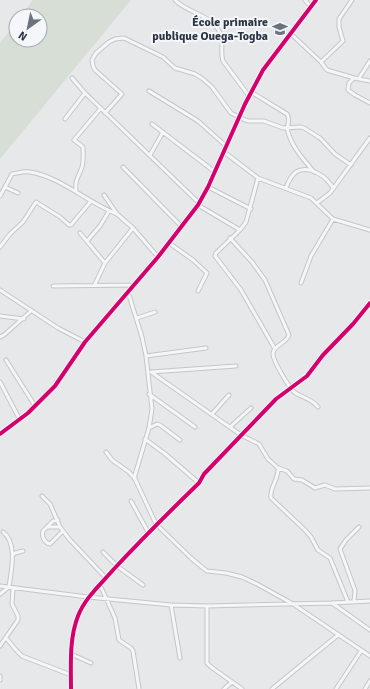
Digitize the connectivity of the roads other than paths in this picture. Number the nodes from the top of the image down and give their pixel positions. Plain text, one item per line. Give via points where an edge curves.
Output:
1 (175, 0) edge
2 (305, 0) edge
3 (316, 0) edge
4 (352, 0) edge
5 (310, 6) junction
6 (290, 33) junction
7 (321, 62) junction
8 (370, 62) edge
9 (72, 78) dead end
10 (354, 78) junction
11 (359, 78) junction
12 (370, 80) edge
13 (150, 91) dead end
14 (251, 92) junction
15 (85, 93) junction
16 (248, 96) junction
17 (370, 103) edge
18 (101, 108) junction
19 (106, 113) junction
20 (239, 117) junction
21 (65, 119) dead end
22 (152, 124) dead end
23 (287, 128) junction
24 (163, 132) junction
25 (370, 138) edge
26 (226, 146) junction
27 (224, 152) junction
28 (150, 155) junction
29 (351, 165) junction
30 (123, 167) dead end
31 (215, 172) junction
32 (314, 172) junction
33 (258, 178) junction
34 (208, 186) junction
35 (4, 187) junction
36 (286, 188) junction
37 (333, 188) junction
38 (76, 192) junction
39 (18, 194) dead end
40 (104, 195) dead end
41 (0, 196) edge
42 (90, 201) junction
43 (318, 203) junction
44 (199, 204) junction
45 (251, 209) junction
46 (109, 211) junction
47 (117, 214) junction
48 (333, 219) junction
49 (181, 226) junction
50 (133, 228) junction
51 (240, 230) junction
52 (370, 230) edge
53 (80, 233) dead end
54 (230, 238) junction
55 (86, 241) junction
56 (168, 243) junction
57 (0, 247) edge
58 (158, 257) junction
59 (105, 263) junction
60 (301, 283) dead end
61 (95, 284) junction
62 (135, 285) junction
63 (53, 286) dead end
64 (0, 290) edge
65 (198, 291) dead end
66 (128, 292) junction
67 (370, 303) edge
68 (31, 311) junction
69 (156, 312) dead end
70 (0, 316) edge
71 (137, 318) junction
72 (24, 319) junction
73 (0, 337) edge
74 (85, 342) junction
75 (206, 348) dead end
76 (274, 349) junction
77 (146, 356) junction
78 (6, 360) dead end
79 (236, 366) dead end
80 (149, 372) junction
81 (0, 382) edge
82 (290, 388) junction
83 (149, 394) junction
84 (229, 395) dead end
85 (35, 406) junction
86 (318, 406) dead end
87 (251, 408) dead end
88 (212, 414) junction
89 (20, 420) junction
90 (195, 427) dead end
91 (230, 427) junction
92 (149, 428) junction
93 (0, 434) edge
94 (241, 435) junction
95 (145, 439) junction
96 (180, 440) dead end
97 (106, 452) dead end
98 (278, 468) junction
99 (135, 479) junction
100 (198, 483) junction
101 (370, 488) edge
102 (42, 496) dead end
103 (131, 501) dead end
104 (58, 520) junction
105 (156, 524) junction
106 (48, 527) junction
107 (60, 527) junction
108 (359, 527) dead end
109 (63, 531) junction
110 (3, 532) dead end
111 (148, 532) junction
112 (23, 551) dead end
113 (103, 552) dead end
114 (13, 555) junction
115 (117, 566) junction
116 (106, 578) junction
117 (100, 585) junction
118 (143, 585) dead end
119 (0, 586) edge
120 (9, 587) junction
121 (14, 588) junction
122 (0, 594) edge
123 (88, 597) junction
124 (107, 599) junction
125 (370, 601) edge
126 (348, 602) junction
127 (354, 602) junction
128 (332, 603) junction
129 (171, 604) junction
130 (293, 604) junction
131 (206, 606) junction
132 (370, 630) edge
133 (338, 635) junction
134 (6, 638) junction
135 (0, 646) edge
136 (362, 651) junction
137 (71, 654) junction
138 (370, 656) edge
139 (180, 658) dead end
140 (91, 663) dead end
141 (71, 675) junction
142 (0, 676) edge
143 (0, 680) edge
144 (370, 680) edge
145 (232, 682) junction
146 (71, 689) edge
147 (139, 689) edge
148 (224, 689) edge
149 (242, 689) edge
150 (272, 689) edge
151 (336, 689) edge
152 (365, 689) edge

1 - 16 street via 217,28 222,38 223,61
2 - 5 street
3 - 5 street
4 - 7 street via 339,19 343,41
5 - 6 street
6 - 7 street
6 - 14 street via 263,70
7 - 10 street via 329,71
8 - 11 street
9 - 15 street
10 - 11 street
10 - 17 street via 349,83 348,90
11 - 12 street
13 - 26 street via 198,121
14 - 16 street
14 - 23 street via 287,114
15 - 18 street
15 - 21 street
16 - 20 street
18 - 19 street
18 - 38 street via 74,140 82,147 84,159 76,180
19 - 20 street via 122,94 96,70 92,60 109,42 124,38 163,57 175,68 203,79 231,113
19 - 28 street
20 - 23 street via 249,121 264,120
20 - 26 street
22 - 24 street
23 - 29 street via 301,127 311,131
23 - 32 street via 296,148
24 - 28 street
24 - 31 street
25 - 29 street
26 - 27 street
27 - 31 street
27 - 33 street
28 - 44 street
29 - 37 street
30 - 49 street
31 - 34 street
32 - 36 street via 305,170 295,173
32 - 37 street via 326,179
33 - 36 street
33 - 45 street
34 - 44 street
34 - 45 street
35 - 38 street via 12,174 29,172 49,177
35 - 39 street
35 - 41 street
36 - 43 street
37 - 43 street
38 - 42 street
40 - 47 street
42 - 46 street
42 - 57 street via 71,225 36,202 23,222
43 - 48 street
44 - 49 street
44 - 51 street
45 - 51 street
46 - 47 street
46 - 55 street
47 - 50 street
48 - 52 street
48 - 60 street via 311,256
49 - 56 street
50 - 58 street
50 - 59 street
51 - 54 street
53 - 55 street
54 - 76 street via 216,253 216,258 241,290
54 - 76 street via 262,276 289,335
55 - 59 street
56 - 58 street
56 - 65 street via 207,273
58 - 62 street
59 - 61 street
61 - 62 street
61 - 63 street
62 - 66 street
64 - 68 street
66 - 71 street
66 - 74 street
67 - 82 street via 322,355 308,376
68 - 72 street
68 - 74 street
69 - 71 street
70 - 72 street
71 - 77 street
72 - 73 street
74 - 85 street via 56,386
75 - 77 street
76 - 82 street via 273,356
77 - 80 street
78 - 85 street
79 - 80 street
80 - 83 street
80 - 88 street
81 - 89 street
82 - 86 street
82 - 94 street
83 - 90 street
83 - 92 street via 152,409
84 - 88 street
85 - 89 street
87 - 91 street
88 - 91 street
89 - 93 street
91 - 94 street
92 - 95 street
92 - 96 street via 160,425
94 - 98 street via 259,444 268,459
94 - 100 street
95 - 99 street
95 - 100 street
97 - 99 street
98 - 101 street via 287,471 294,480 302,480 315,488 325,485 335,490
98 - 126 street via 278,478 270,493 271,498 305,530 318,550 330,558
99 - 105 street
100 - 105 street
102 - 104 street via 50,504
103 - 111 street
104 - 106 street via 53,521
104 - 107 street
105 - 111 street
105 - 130 street via 207,571 242,577
106 - 107 street
106 - 109 street via 42,533 49,544
107 - 109 street
108 - 127 street via 340,549 355,590
109 - 116 street
110 - 114 street via 8,538
111 - 115 street
112 - 114 street
113 - 115 street
114 - 120 street
115 - 116 street
115 - 118 street
116 - 117 street
117 - 123 street
117 - 124 street
119 - 120 street
120 - 121 street
120 - 122 street
121 - 123 street
121 - 134 street via 12,604 18,620
123 - 124 street
123 - 137 street via 76,622
124 - 129 street
124 - 147 street via 117,623 119,640 132,648
125 - 127 street
126 - 127 street
126 - 128 street
128 - 130 street
128 - 132 street
129 - 131 street
129 - 139 street
130 - 131 street
130 - 133 street
131 - 145 street via 208,663
133 - 136 street
133 - 150 street
134 - 135 street
134 - 141 street via 22,656
136 - 138 street
136 - 151 street
137 - 140 street
137 - 141 street
141 - 146 street
142 - 143 street
144 - 152 street
145 - 148 street
145 - 149 street

